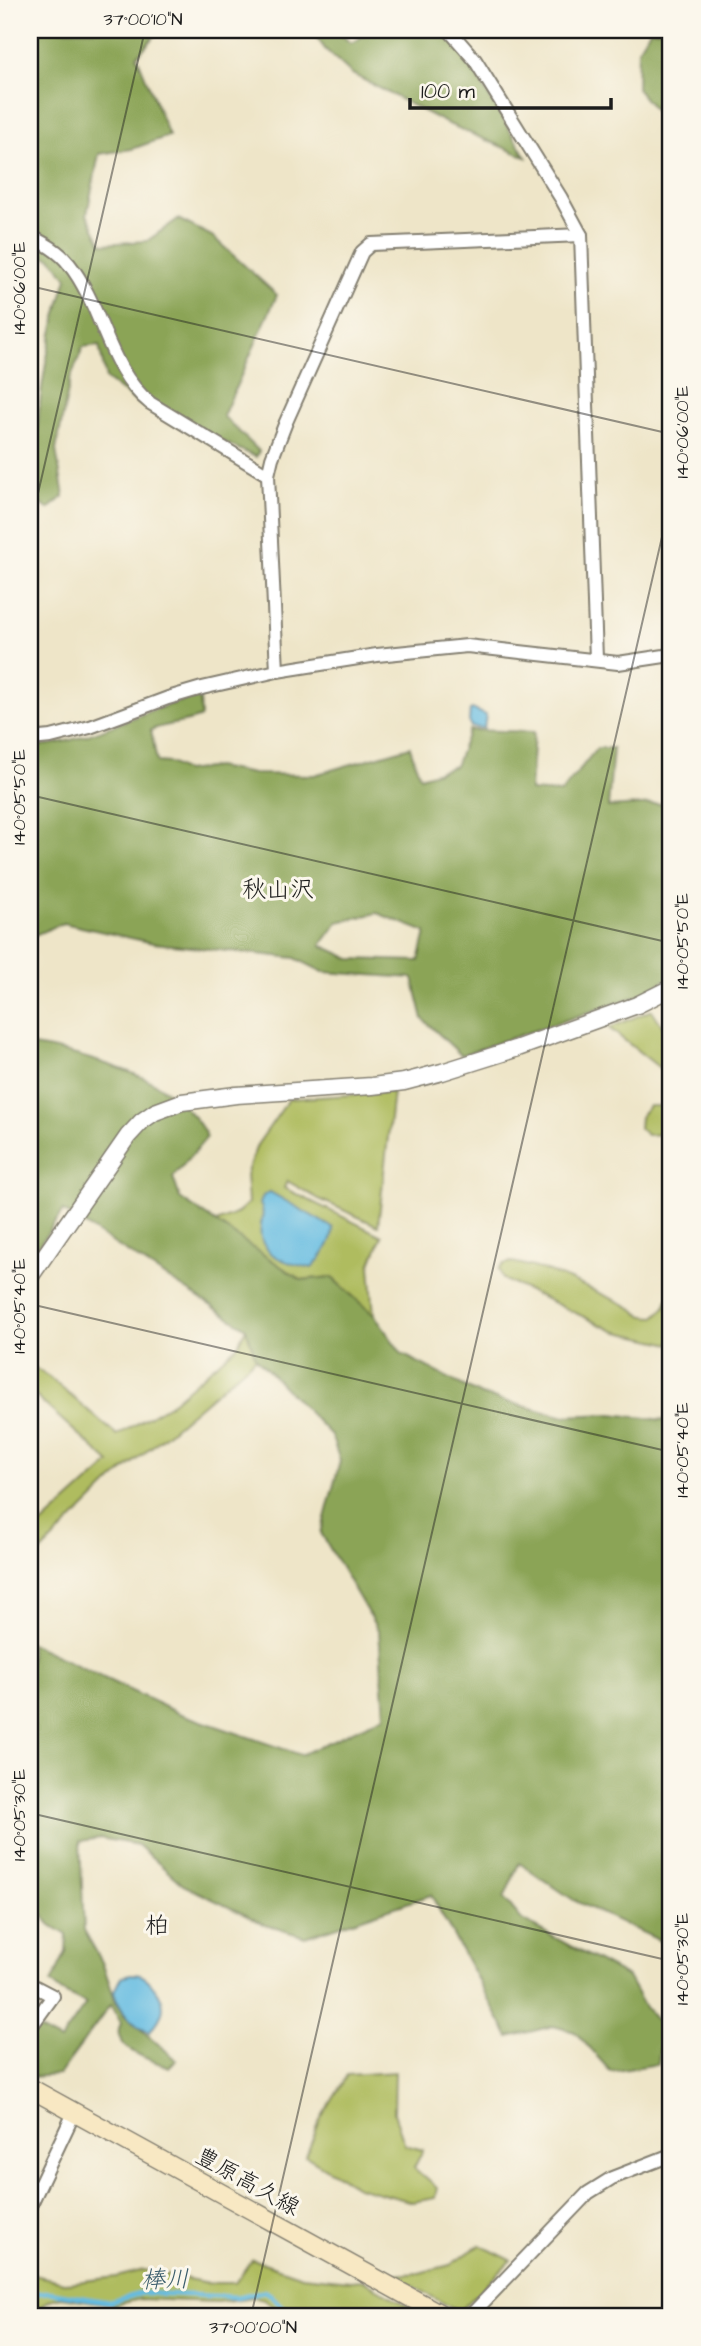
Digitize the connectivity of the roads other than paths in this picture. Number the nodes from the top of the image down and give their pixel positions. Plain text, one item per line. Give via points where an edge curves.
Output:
1 (449, 30) edge
2 (581, 235) junction
3 (30, 236) edge
4 (268, 475) junction
5 (671, 655) edge
6 (596, 659) junction
7 (277, 671) junction
8 (30, 739) edge
9 (671, 988) edge
10 (30, 1277) edge
11 (30, 1984) edge
12 (30, 2028) edge
13 (30, 2088) edge
14 (74, 2113) junction
15 (671, 2155) edge
16 (34, 2186) edge
17 (30, 2206) edge
18 (444, 2316) edge
19 (470, 2316) edge

1 - 2 street via 475,60
2 - 4 street via 371,243 356,264 286,422
2 - 6 street
3 - 4 street via 51,247 81,281 136,392
4 - 7 street
5 - 6 street via 618,663
6 - 7 street via 467,646
7 - 8 street via 168,698 90,727
9 - 10 street via 515,1049 404,1082 204,1098 155,1112 112,1156
11 - 12 street via 53,1996
13 - 14 main road, 豊原高久線
14 - 16 street
14 - 18 main road, 豊原高久線
15 - 19 street via 612,2178 589,2193
16 - 17 street

